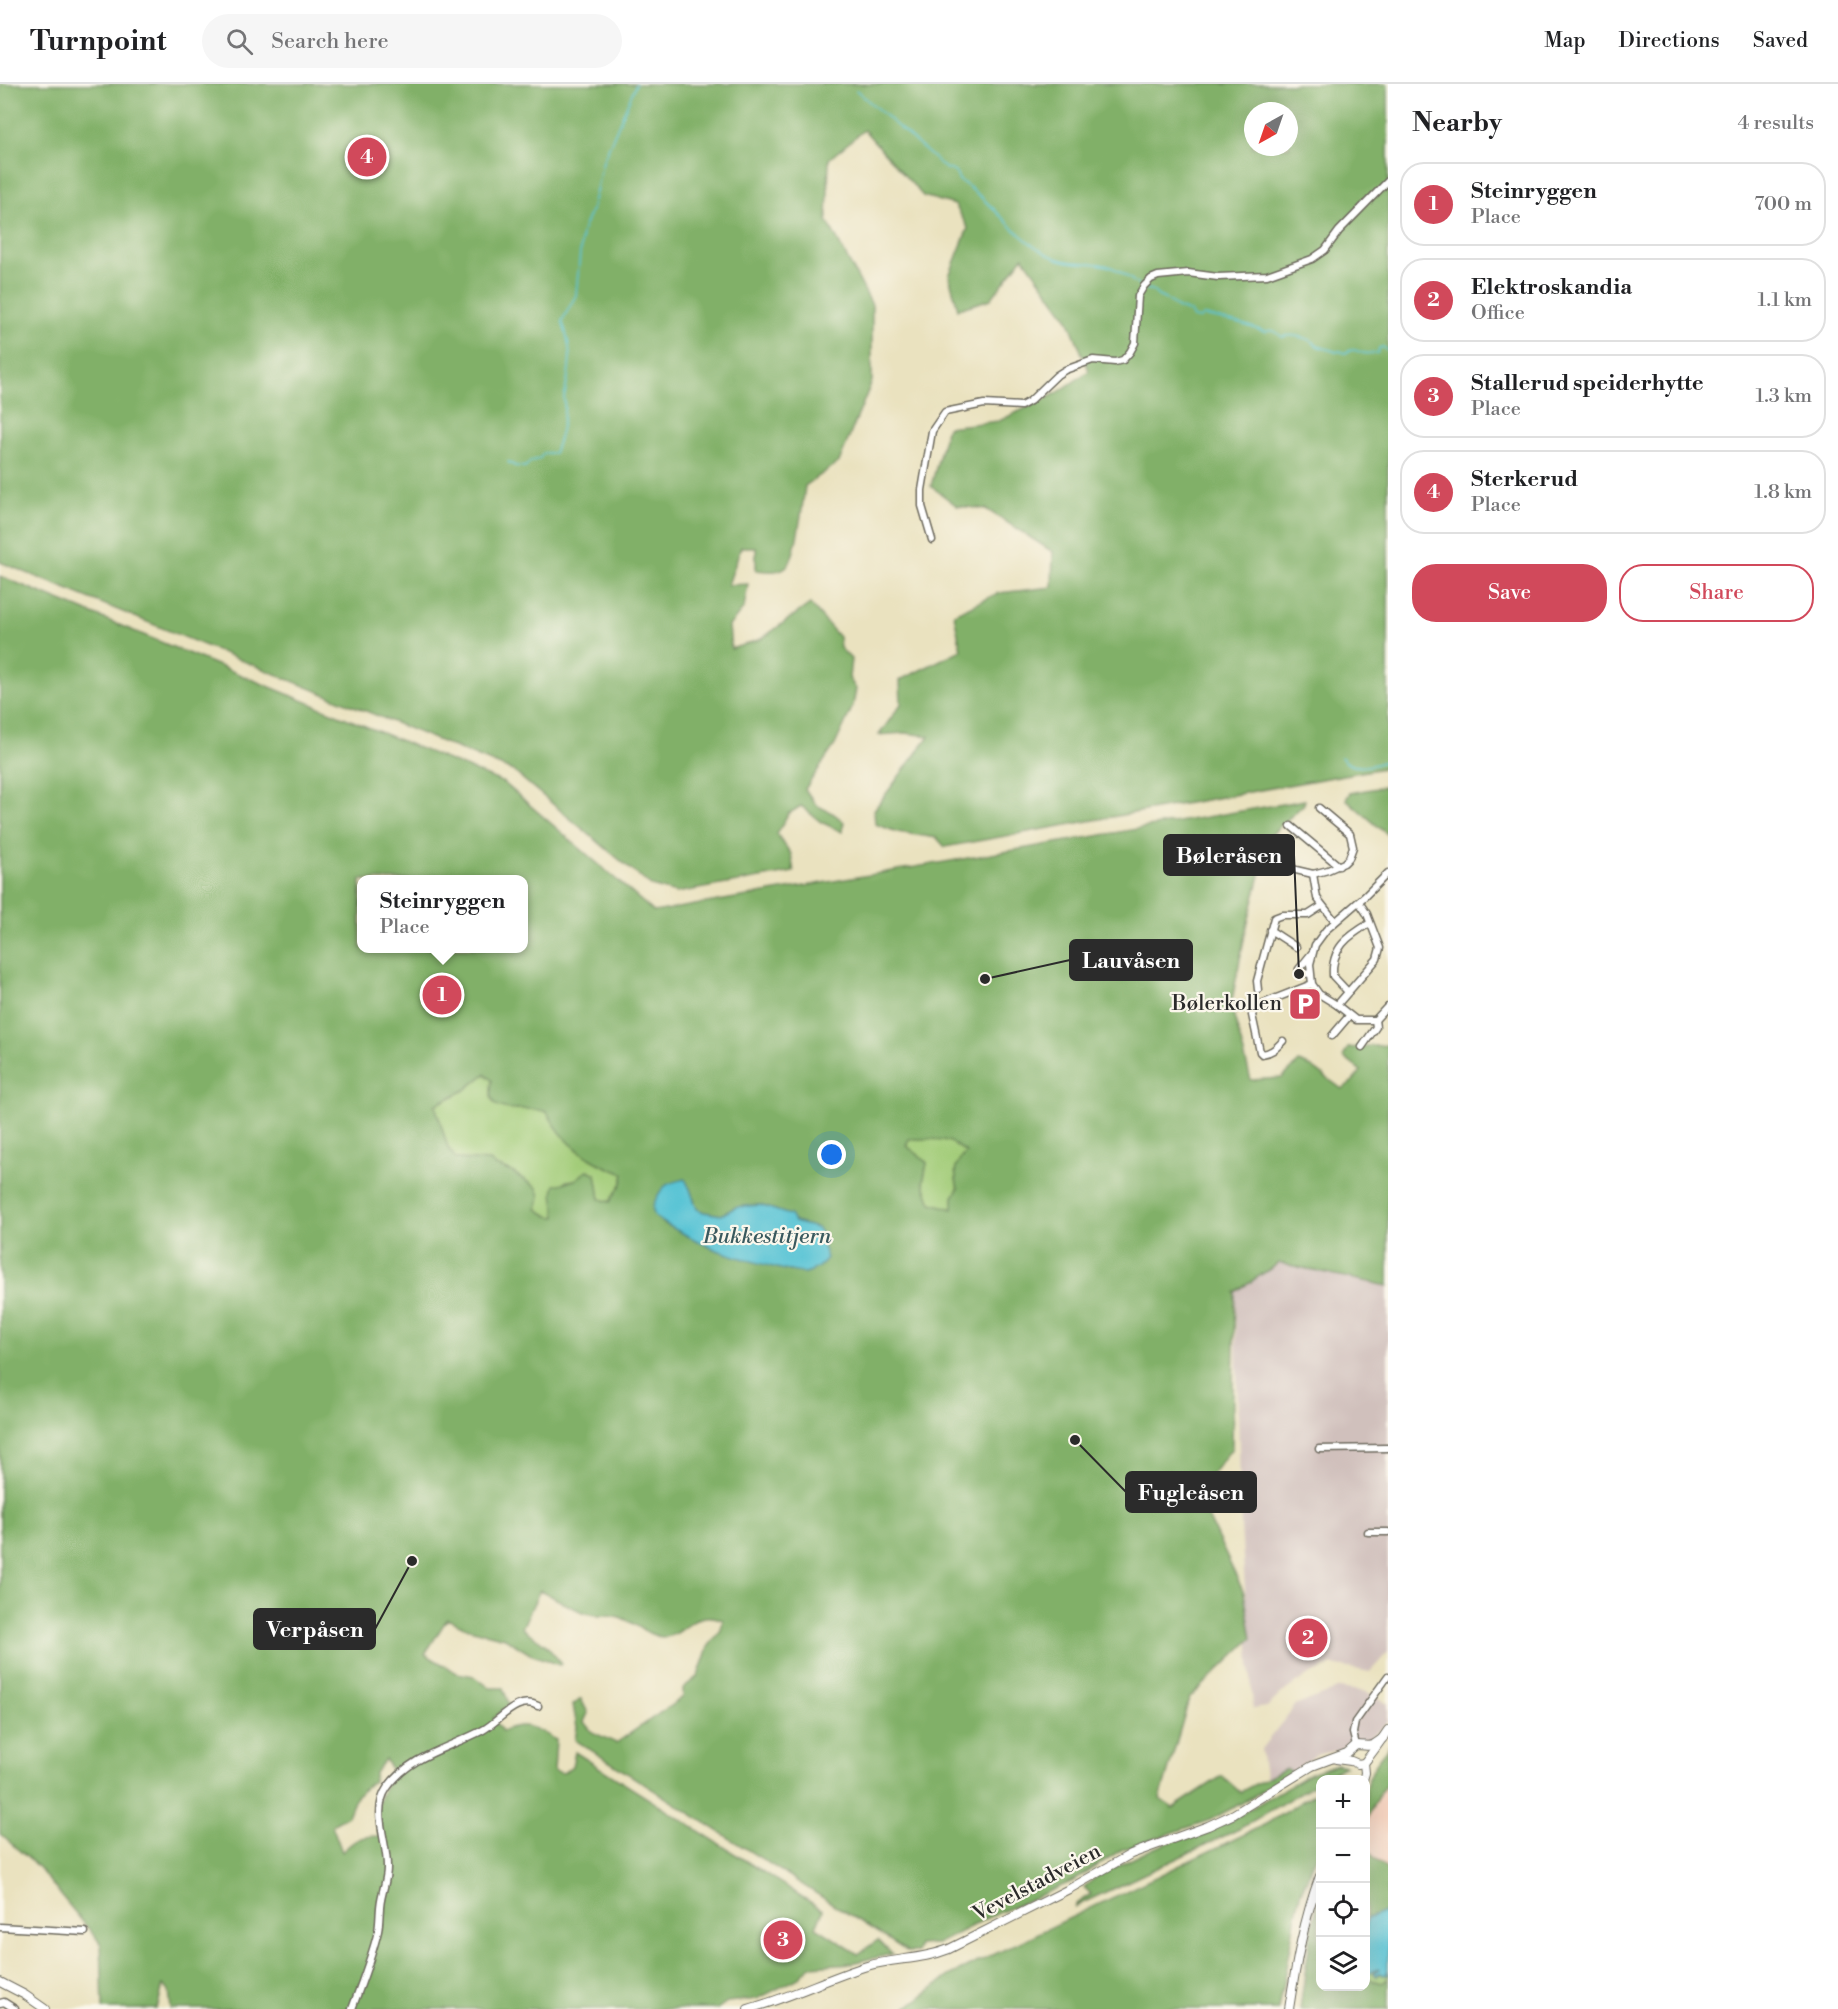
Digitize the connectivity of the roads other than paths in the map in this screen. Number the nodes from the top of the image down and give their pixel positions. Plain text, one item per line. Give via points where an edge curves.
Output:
1 (1388, 181) edge
2 (932, 540) dead end
3 (1319, 808) dead end
4 (1291, 826) dead end
5 (1266, 863) dead end
6 (1339, 866) junction
7 (1388, 873) edge
8 (1313, 874) junction
9 (1359, 902) junction
10 (1322, 906) junction
11 (1335, 921) junction
12 (1370, 923) junction
13 (1270, 930) junction
14 (1296, 947) dead end
15 (1388, 947) edge
16 (1380, 948) junction
17 (1312, 952) junction
18 (1310, 974) junction
19 (1312, 984) junction
20 (1258, 990) dead end
21 (1348, 992) junction
22 (1337, 1005) junction
23 (1388, 1006) edge
24 (1349, 1016) junction
25 (1375, 1020) junction
26 (1332, 1036) dead end
27 (1283, 1041) dead end
28 (1362, 1047) dead end
29 (1388, 1448) edge
30 (1319, 1449) dead end
31 (1388, 1532) edge
32 (1368, 1533) dead end
33 (1388, 1676) edge
34 (538, 1706) dead end
35 (1388, 1730) edge
36 (1356, 1745) joint
37 (1359, 1757) junction
38 (1361, 1775) edge
39 (1317, 1883) edge
40 (0, 1927) edge
41 (85, 1932) dead end
42 (0, 1982) edge
43 (0, 2003) edge
44 (15, 2009) edge
45 (45, 2009) edge
46 (352, 2009) edge
47 (748, 2009) edge
48 (1289, 2009) edge

1 - 2 street via 1312,259 1267,275 1218,277 1188,273 1151,279 1138,296 1134,343 1123,360 1093,360 1065,370 1021,406 984,404 945,412 932,431 921,490
3 - 6 street via 1352,838 1352,852
4 - 6 street
5 - 8 street
6 - 8 street
7 - 9 street
8 - 10 street
9 - 11 street
9 - 12 street
10 - 11 street
10 - 13 street via 1308,915 1278,915
11 - 17 street
12 - 16 street
12 - 21 street via 1335,952 1333,976
13 - 14 street
13 - 20 street
15 - 16 street
16 - 21 street via 1377,959
17 - 18 street
17 - 18 street via 1299,969
18 - 19 street
19 - 22 street via 1319,994
19 - 27 street via 1253,1010 1260,1052 1269,1053
21 - 22 street
22 - 24 street
23 - 25 street
24 - 25 street via 1360,1021
24 - 26 street
25 - 28 street via 1376,1028
29 - 30 street
31 - 32 street
33 - 36 street via 1355,1722
34 - 46 street via 518,1704 481,1731 412,1763 386,1790 380,1814 387,1872 379,1924
35 - 37 main road via 1380,1745
36 - 37 main road
37 - 38 main road
37 - 47 main road, Vevelstadveien via 1331,1759 1312,1766 1234,1814 1131,1854 949,1949 866,1967
39 - 48 main road via 1302,1933
40 - 41 street
42 - 45 main road
43 - 44 street

